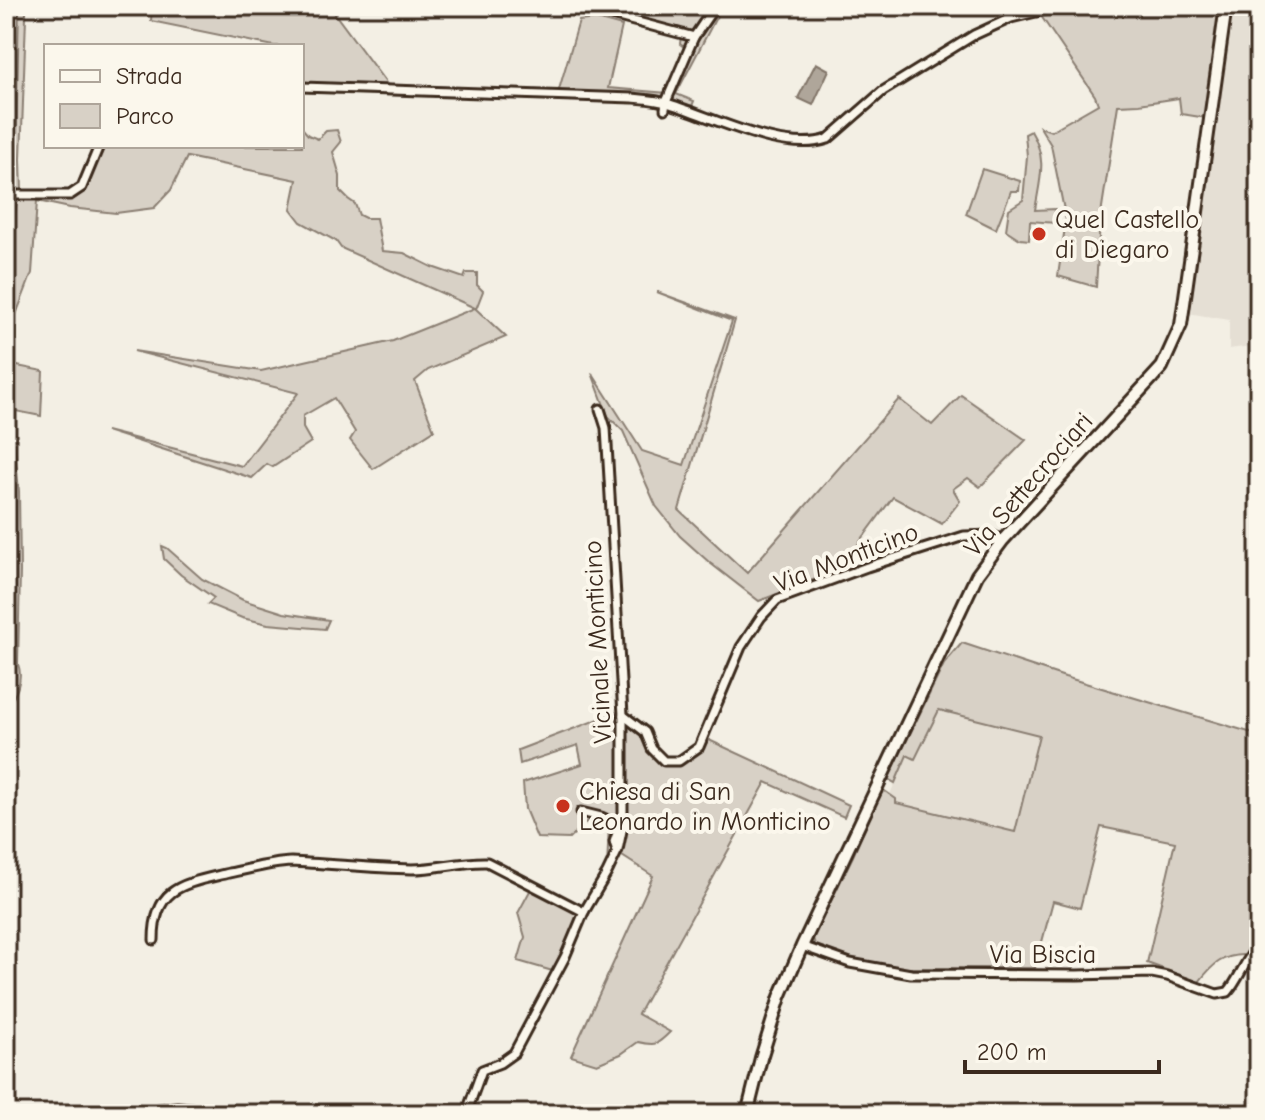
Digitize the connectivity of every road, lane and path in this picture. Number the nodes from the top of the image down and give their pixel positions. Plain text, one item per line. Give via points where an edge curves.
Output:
1 (598, 6) edge
2 (715, 6) edge
3 (1061, 6) edge
4 (1226, 6) edge
5 (694, 37) junction
6 (304, 87) edge
7 (666, 105) junction
8 (98, 148) edge
9 (6, 195) edge
10 (600, 409) dead end
11 (1003, 540) junction
12 (623, 715) junction
13 (581, 812) dead end
14 (617, 852) junction
15 (584, 912) junction
16 (154, 940) dead end
17 (1259, 945) edge
18 (802, 946) junction
19 (466, 1114) edge
20 (747, 1114) edge

1 - 5 street via 611,15
2 - 5 street
3 - 7 street via 1011,18 974,35 883,91 817,143 756,135
4 - 11 main road, Via Settecrociari via 1181,325 1162,367
5 - 7 street
6 - 7 street via 633,98
8 - 9 street via 77,192
10 - 12 street, Vicinale Monticino via 606,428
11 - 12 street, Via Monticino via 964,536 777,600 741,647 699,747 679,761 664,761 645,732
11 - 18 main road, Via Settecrociari via 977,575
12 - 14 street, Vicinale Monticino via 623,826
13 - 14 street via 616,824
14 - 15 street, Vicinale Monticino
15 - 16 street via 487,862 414,869 275,863 183,884 157,910
15 - 19 street, Vicinale Monticino via 514,1053 482,1070
17 - 18 street, Via Biscia via 1235,984 1217,994 1152,973 911,974 850,963
18 - 20 main road, Via Settecrociari via 776,1009

